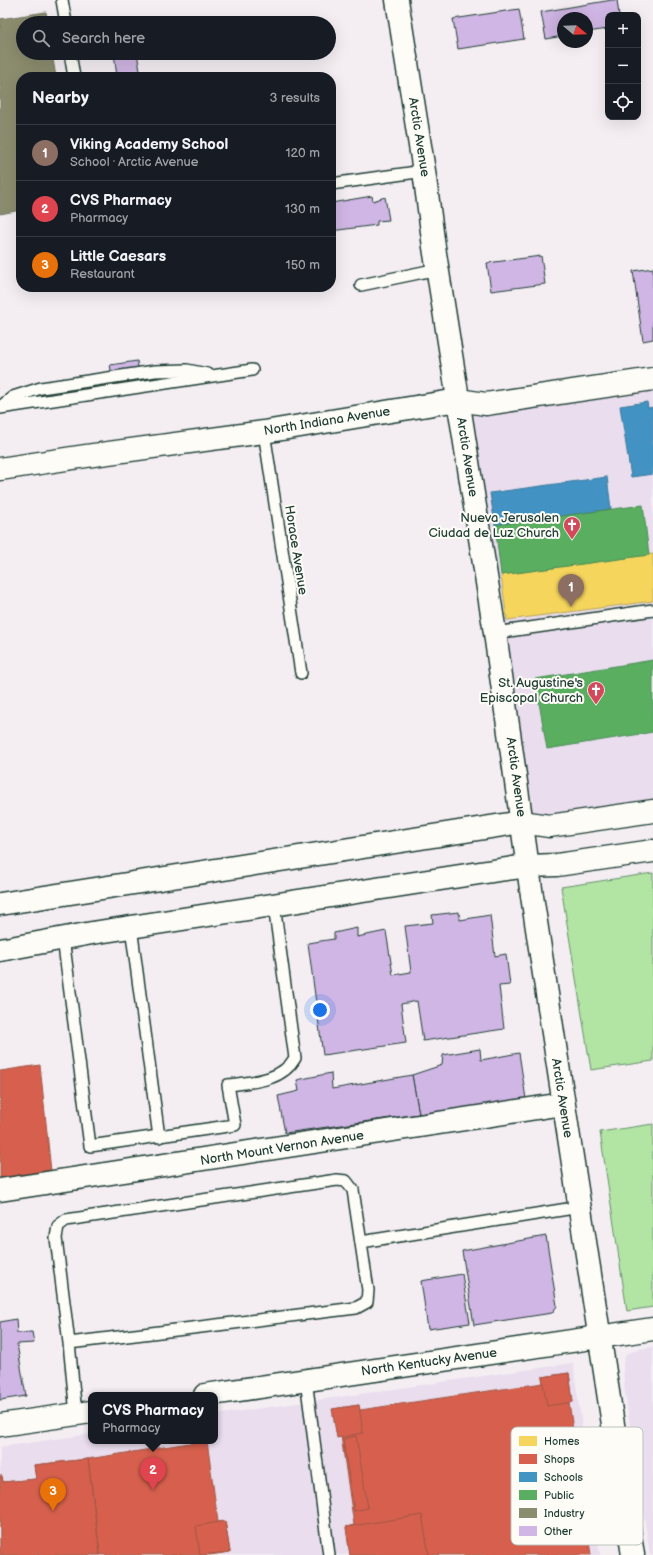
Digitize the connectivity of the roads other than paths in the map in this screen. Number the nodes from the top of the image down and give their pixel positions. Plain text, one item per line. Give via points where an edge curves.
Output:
1 (62, 0) edge
2 (397, 0) edge
3 (65, 16) edge
4 (71, 60) edge
5 (73, 72) edge
6 (424, 171) junction
7 (336, 183) edge
8 (438, 269) junction
9 (361, 285) dead end
10 (252, 370) dead end
11 (653, 379) edge
12 (458, 400) junction
13 (0, 407) edge
14 (264, 432) junction
15 (0, 469) edge
16 (653, 610) edge
17 (495, 633) junction
18 (301, 673) dead end
19 (653, 811) edge
20 (522, 822) junction
21 (653, 851) edge
22 (528, 866) junction
23 (0, 904) edge
24 (274, 905) junction
25 (131, 927) junction
26 (63, 938) junction
27 (0, 950) edge
28 (563, 1104) junction
29 (159, 1137) junction
30 (0, 1190) edge
31 (580, 1208) junction
32 (361, 1242) junction
33 (653, 1329) edge
34 (600, 1337) junction
35 (69, 1343) junction
36 (306, 1380) junction
37 (218, 1393) edge
38 (84, 1413) edge
39 (0, 1425) edge
40 (614, 1427) edge
41 (631, 1545) edge
42 (328, 1555) edge
43 (633, 1555) edge

1 - 3 lane
2 - 6 street, Arctic Avenue
4 - 5 lane
6 - 7 lane
6 - 8 street, Arctic Avenue
8 - 9 lane
8 - 12 street, Arctic Avenue
10 - 13 lane
11 - 12 street, North Indiana Avenue via 486,404
12 - 14 street, North Indiana Avenue
12 - 17 street, Arctic Avenue
14 - 15 street, North Indiana Avenue
14 - 18 lane, Horace Avenue
16 - 17 lane
17 - 20 street, Arctic Avenue
19 - 20 street via 549,826
20 - 22 street, Arctic Avenue
20 - 23 street
21 - 22 street via 557,866
22 - 24 street
22 - 28 street, Arctic Avenue
24 - 25 street
24 - 29 lane via 295,1058 290,1067 274,1077 228,1085 235,1125
25 - 26 street
25 - 29 lane
26 - 27 street
26 - 29 lane via 90,1146
28 - 30 street, North Mount Vernon Avenue
28 - 31 street, Arctic Avenue
31 - 32 lane
31 - 34 street, Arctic Avenue
32 - 35 lane via 368,1290 367,1302 356,1308
32 - 35 lane via 353,1190 346,1181 337,1180 66,1220 58,1226 56,1238
33 - 34 street, North Kentucky Avenue
34 - 36 street, North Kentucky Avenue
34 - 40 street, Arctic Avenue
35 - 38 lane
36 - 37 street, North Kentucky Avenue
36 - 42 lane
38 - 39 street
41 - 43 street, Arctic Avenue

